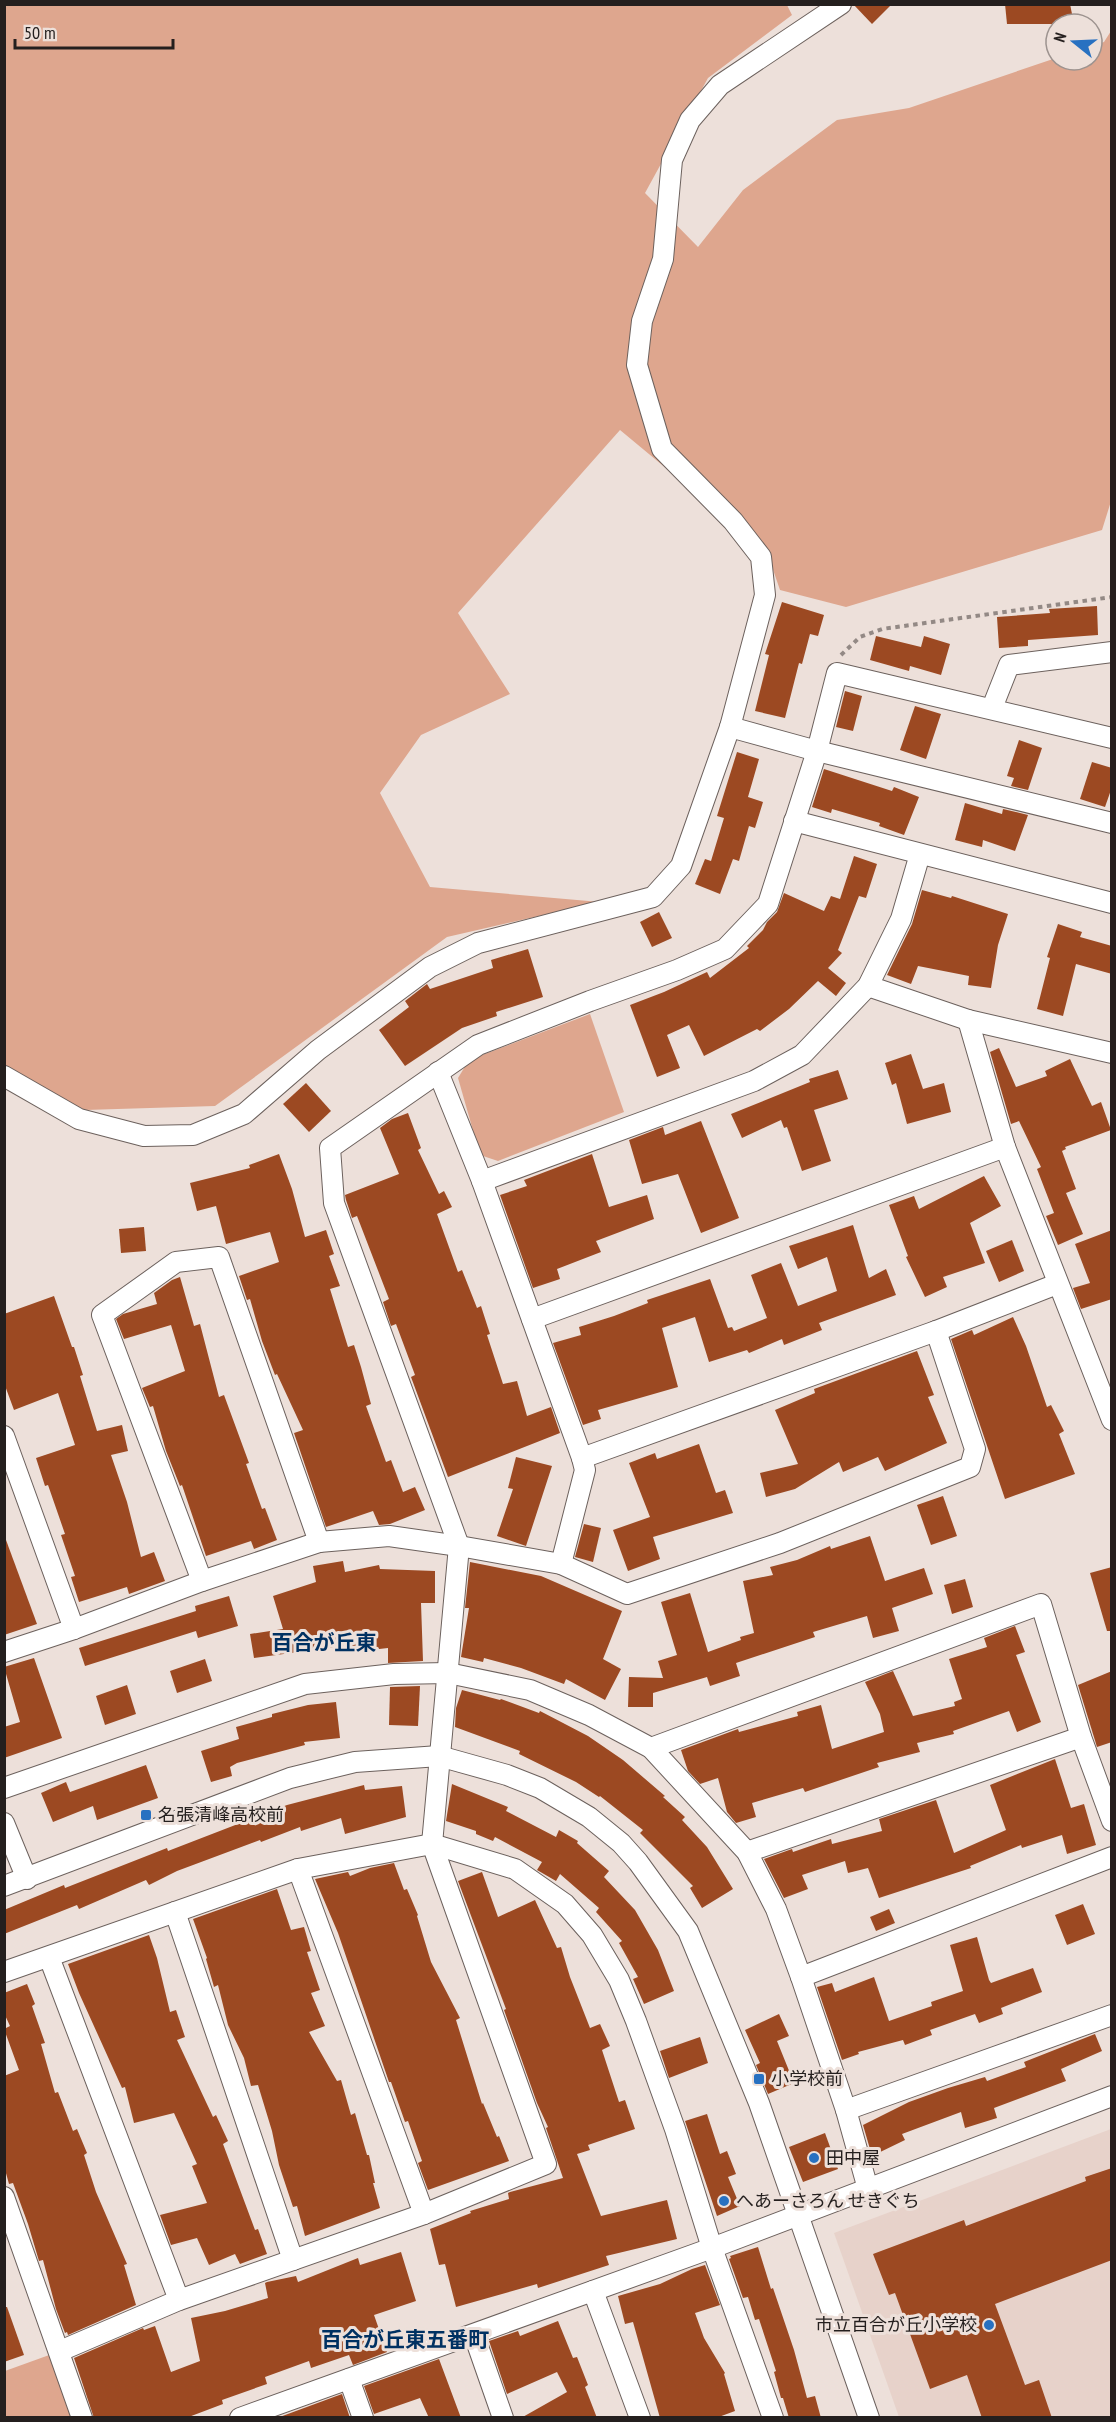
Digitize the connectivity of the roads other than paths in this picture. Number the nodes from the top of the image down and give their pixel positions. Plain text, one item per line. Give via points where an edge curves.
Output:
1 (841, 4) edge
2 (1112, 652) edge
3 (992, 708) junction
4 (730, 727) junction
5 (1112, 738) edge
6 (817, 751) junction
7 (794, 821) junction
8 (1112, 823) edge
9 (920, 854) junction
10 (1112, 903) edge
11 (868, 986) junction
12 (968, 1020) junction
13 (1112, 1053) edge
14 (438, 1072) junction
15 (4, 1076) edge
16 (1005, 1147) junction
17 (482, 1181) junction
18 (1057, 1284) junction
19 (532, 1318) junction
20 (936, 1330) junction
21 (1111, 1418) edge
22 (4, 1436) edge
23 (582, 1458) junction
24 (319, 1542) junction
25 (459, 1546) junction
26 (561, 1564) junction
27 (202, 1581) junction
28 (74, 1629) junction
29 (4, 1652) edge
30 (448, 1673) junction
31 (1081, 1737) junction
32 (651, 1749) junction
33 (439, 1756) junction
34 (4, 1788) edge
35 (1112, 1821) edge
36 (4, 1822) edge
37 (432, 1844) junction
38 (747, 1852) junction
39 (1112, 1857) edge
40 (298, 1869) junction
41 (27, 1879) junction
42 (4, 1886) edge
43 (175, 1912) junction
44 (49, 1957) junction
45 (4, 1972) edge
46 (801, 1977) junction
47 (1112, 2015) edge
48 (1112, 2097) edge
49 (846, 2110) junction
50 (868, 2189) junction
51 (4, 2197) edge
52 (424, 2214) junction
53 (797, 2217) junction
54 (712, 2248) junction
55 (294, 2260) junction
56 (593, 2292) junction
57 (179, 2300) junction
58 (474, 2335) junction
59 (60, 2351) junction
60 (349, 2379) junction
61 (82, 2418) edge
62 (240, 2418) edge
63 (363, 2418) edge
64 (503, 2418) edge
65 (640, 2418) edge
66 (773, 2418) edge
67 (869, 2418) edge

1 - 4 street via 720,85 690,120 672,160 663,259 642,321 637,365 662,449 733,522 761,557 765,595
2 - 3 street via 1009,665
3 - 5 street
3 - 6 street via 837,673
4 - 6 street
4 - 15 street via 681,866 653,897 478,943 430,967 318,1050 244,1114 193,1135 144,1136 79,1119
6 - 7 street
6 - 8 street
7 - 9 street
7 - 14 street via 768,904 725,949 478,1045
9 - 10 street
9 - 11 street via 901,919
11 - 12 street
11 - 17 street via 802,1055 754,1081
12 - 13 street
12 - 16 street
14 - 17 street
14 - 25 street via 330,1149 334,1203
16 - 18 street
16 - 19 street
17 - 19 street
18 - 20 street
18 - 21 street
19 - 23 street
20 - 23 street
20 - 26 street via 975,1449 970,1467 780,1543 627,1594
22 - 28 street
23 - 26 street via 585,1470
24 - 25 street via 389,1536
24 - 27 street
24 - 27 street via 219,1257 176,1262 102,1316
25 - 26 street
25 - 30 street
27 - 28 street
28 - 29 street
30 - 32 street via 530,1690 589,1715
30 - 33 street
30 - 34 street via 394,1674 304,1684
31 - 32 street via 1041,1604
31 - 35 street
31 - 38 street
32 - 38 street
33 - 37 street
33 - 41 street via 355,1762 290,1778
33 - 53 street via 507,1774 540,1788 589,1817 638,1862 688,1931 759,2103
36 - 41 street
37 - 40 street
37 - 52 street via 546,2164
37 - 54 street via 515,1869 565,1904 592,1935 619,1980 636,2021
38 - 46 street via 776,1909
39 - 46 street
40 - 43 street
40 - 52 street
41 - 42 street
43 - 44 street
43 - 55 street
44 - 45 street
44 - 57 street
46 - 49 street
47 - 49 street
48 - 50 street
49 - 50 street
50 - 53 street
51 - 59 street
52 - 55 street
53 - 54 street
53 - 67 street
54 - 56 street
54 - 66 street
55 - 57 street
56 - 58 street
56 - 65 street
57 - 59 street
58 - 60 street
58 - 64 street
59 - 61 street
60 - 62 street
60 - 63 street

